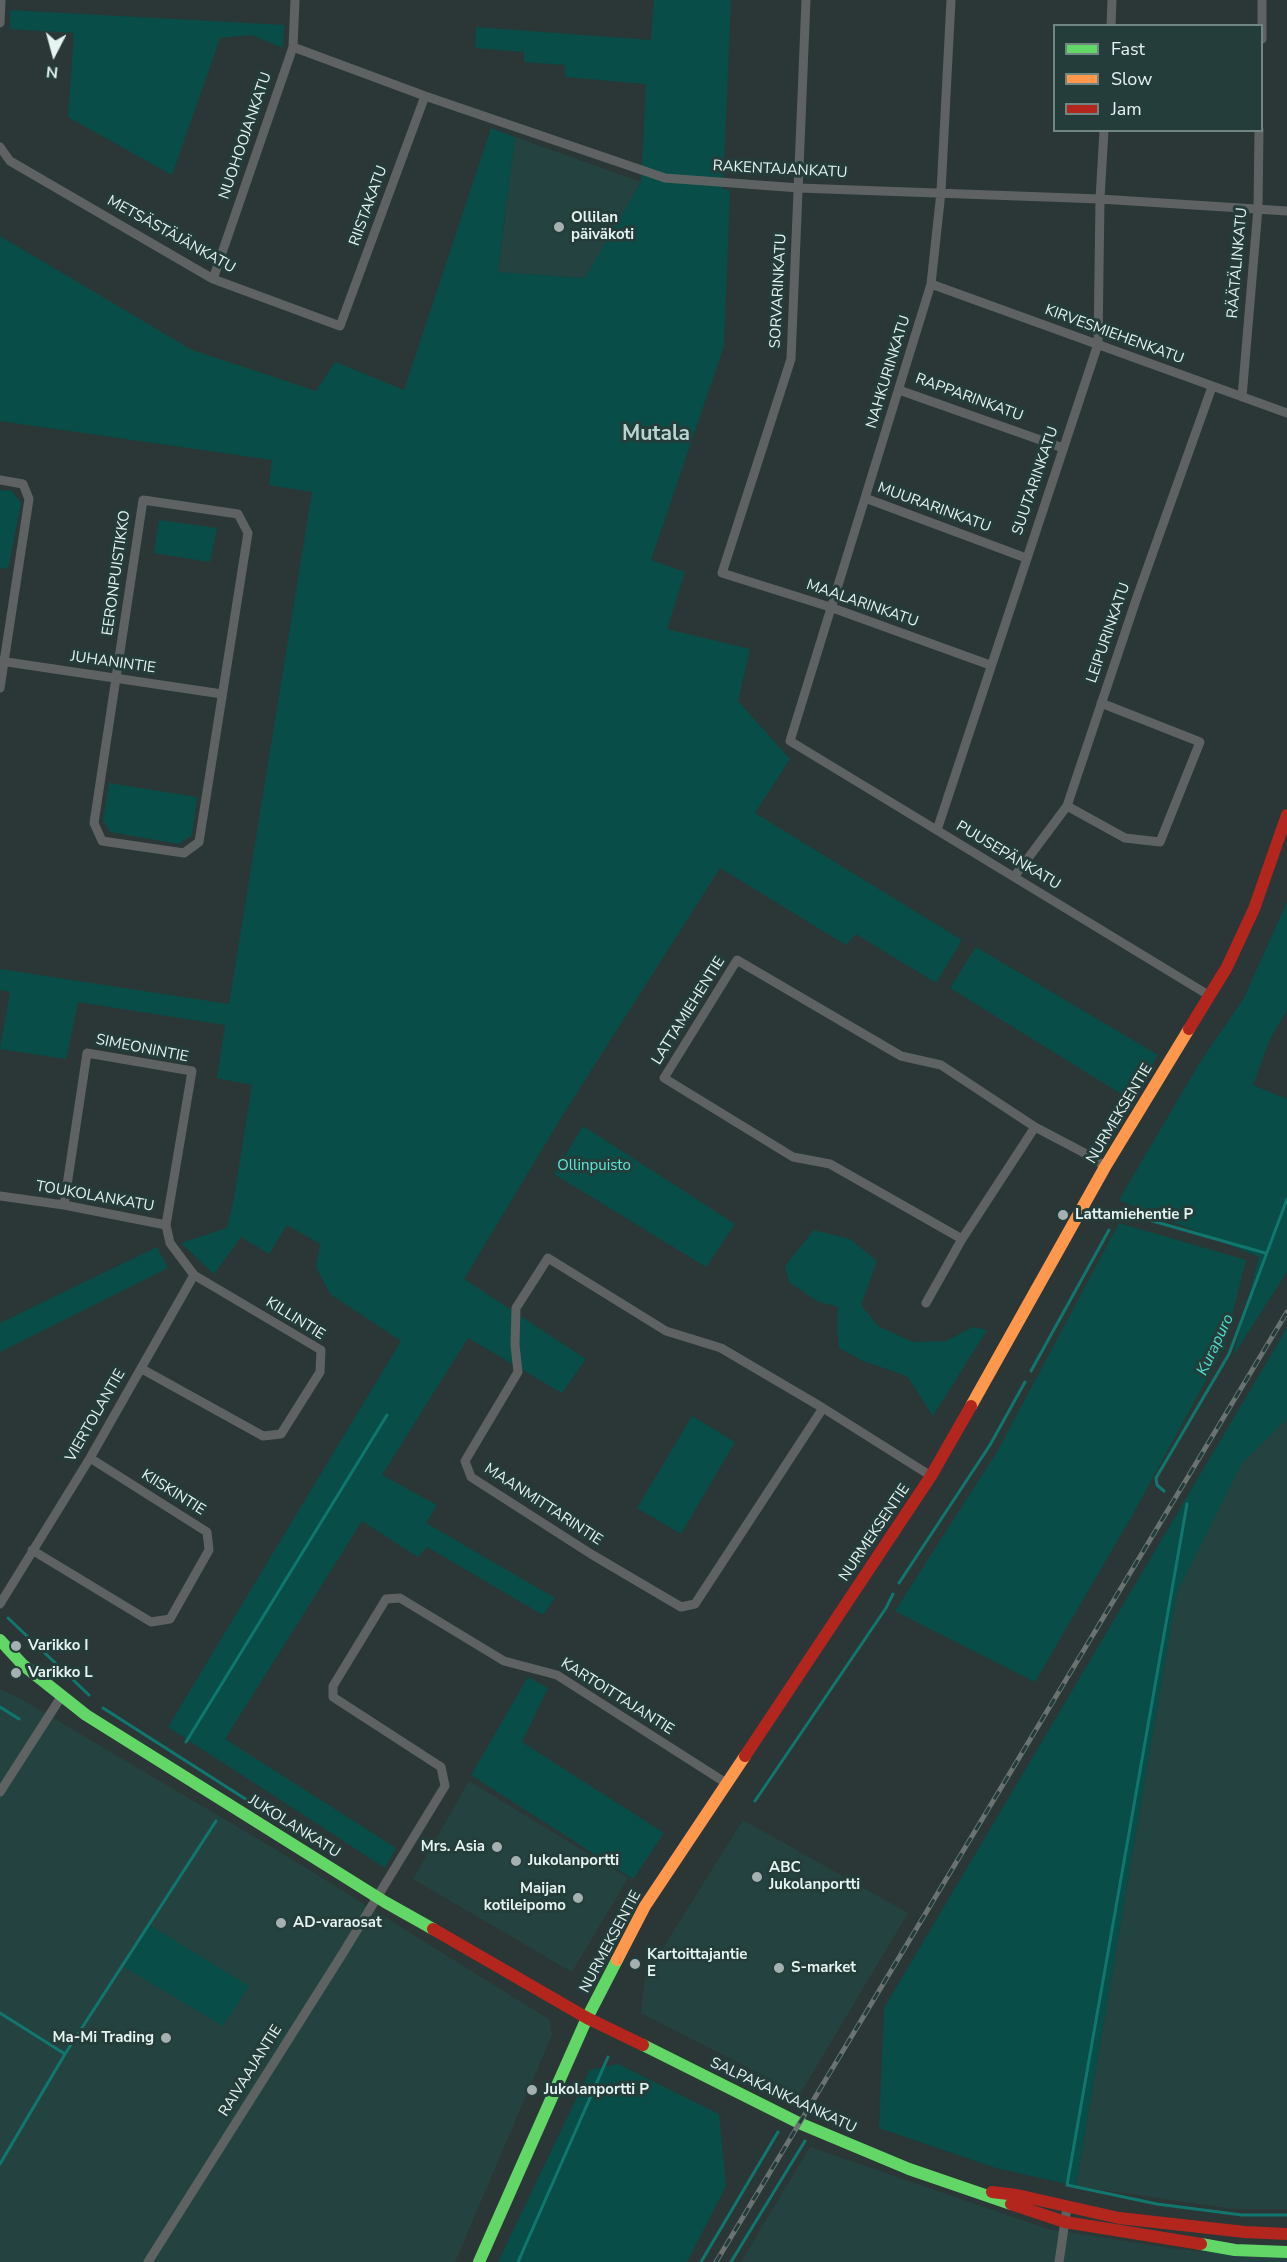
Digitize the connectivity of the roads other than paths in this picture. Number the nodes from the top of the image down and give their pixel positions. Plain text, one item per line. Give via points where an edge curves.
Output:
1 (2, 0) edge
2 (295, 0) edge
3 (806, 0) edge
4 (951, 0) edge
5 (1112, 0) edge
6 (1262, 0) edge
7 (0, 23) edge
8 (1111, 24) edge
9 (1262, 24) edge
10 (293, 47) junction
11 (425, 96) junction
12 (1104, 132) edge
13 (1259, 132) edge
14 (0, 147) edge
15 (799, 188) junction
16 (941, 192) junction
17 (1100, 199) junction
18 (1258, 208) junction
19 (1287, 211) edge
20 (213, 279) junction
21 (931, 284) junction
22 (340, 326) joint
23 (1098, 344) junction
24 (1212, 387) junction
25 (900, 390) junction
26 (1242, 397) junction
27 (1287, 413) edge
28 (1063, 448) junction
29 (0, 480) edge
30 (865, 498) junction
31 (1026, 558) junction
32 (722, 573) joint
33 (830, 608) junction
34 (2, 661) edge
35 (990, 665) junction
36 (117, 678) junction
37 (0, 688) edge
38 (222, 694) junction
39 (1101, 703) junction
40 (790, 741) joint
41 (1067, 806) junction
42 (1287, 815) edge
43 (937, 830) junction
44 (1014, 877) junction
45 (1210, 996) junction
46 (1035, 1127) junction
47 (1106, 1167) junction
48 (0, 1196) edge
49 (64, 1205) junction
50 (166, 1226) junction
51 (962, 1239) junction
52 (194, 1275) junction
53 (926, 1303) dead end
54 (142, 1369) junction
55 (823, 1408) junction
56 (90, 1458) junction
57 (931, 1476) junction
58 (32, 1550) junction
59 (0, 1604) edge
60 (0, 1640) edge
61 (61, 1697) junction
62 (726, 1783) junction
63 (0, 1792) edge
64 (376, 1895) junction
65 (587, 2018) junction
66 (971, 2191) junction
67 (1067, 2207) junction
68 (1065, 2222) junction
69 (1287, 2234) edge
70 (1287, 2252) edge
71 (148, 2262) edge
72 (479, 2262) edge
73 (1059, 2262) edge

1 - 7 street
2 - 10 street, NUOHOOJANKATU
3 - 15 street, SORVARINKATU
4 - 16 street, NAHKURINKATU
5 - 8 street
6 - 9 street
10 - 11 street, RAKENTAJANKATU
10 - 20 street, NUOHOOJANKATU
11 - 15 street, RAKENTAJANKATU via 665,178
11 - 22 street, RIISTAKATU
12 - 17 street, SUUTARINKATU
13 - 18 street, RÄÄTÄLINKATU
14 - 20 street, METSÄSTÄJÄNKATU via 10,161
15 - 16 street, RAKENTAJANKATU
15 - 32 street, SORVARINKATU via 791,359
16 - 17 street, RAKENTAJANKATU
16 - 21 street, NAHKURINKATU
17 - 18 street, RAKENTAJANKATU
17 - 23 street, SUUTARINKATU
18 - 19 street, RAKENTAJANKATU
18 - 26 street, RÄÄTÄLINKATU
20 - 22 street, METSÄSTÄJÄNKATU
21 - 23 street, KIRVESMIEHENKATU
21 - 25 street, NAHKURINKATU
23 - 24 street, KIRVESMIEHENKATU
23 - 28 street, SUUTARINKATU
24 - 26 street, KIRVESMIEHENKATU
24 - 39 street, LEIPURINKATU
25 - 28 street, RAPPARINKATU
25 - 30 street, NAHKURINKATU
26 - 27 street, KIRVESMIEHENKATU
28 - 31 street, SUUTARINKATU
29 - 34 street via 23,484 29,499
30 - 31 street, MUURARINKATU
30 - 33 street, NAHKURINKATU
31 - 35 street, SUUTARINKATU
32 - 33 street, MAALARINKATU
33 - 35 street, MAALARINKATU
33 - 40 street, NAHKURINKATU
34 - 36 street, JUHANINTIE
34 - 37 street
35 - 43 street, SUUTARINKATU
36 - 38 street, JUHANINTIE
36 - 38 street via 94,823 102,841 114,843 184,853 198,842
36 - 38 street, EERONPUISTIKKO via 143,500 238,514 248,533
39 - 41 street, LEIPURINKATU
39 - 41 street via 1200,742 1160,842 1125,838
40 - 43 street, PUUSEPÄNKATU
41 - 44 street, LEIPURINKATU
42 - 45 main road, NURMEKSENTIE via 1254,909
43 - 44 street, PUUSEPÄNKATU
44 - 45 street, PUUSEPÄNKATU
45 - 47 main road, NURMEKSENTIE
46 - 47 street, LATTAMIEHENTIE
46 - 51 street
46 - 51 street, LATTAMIEHENTIE via 941,1065 901,1056 738,960 664,1078 793,1157 831,1164
47 - 57 main road, NURMEKSENTIE
48 - 49 street, TOUKOLANKATU
49 - 50 street, TOUKOLANKATU
49 - 50 street, SIMEONINTIE via 87,1053 192,1071
50 - 52 street, TOUKOLANKATU via 170,1243
51 - 53 street
52 - 54 street, VIERTOLANTIE
52 - 54 street, KILLINTIE via 321,1350 320,1372 280,1434 263,1436
54 - 56 street, VIERTOLANTIE
55 - 55 street, MAANMITTARINTIE via 721,1348 666,1331 548,1258 516,1308 514,1346 518,1372 465,1461 471,1477 681,1607 695,1604
55 - 57 street, MAANMITTARINTIE
56 - 58 street, VIERTOLANTIE
56 - 58 street, KIISKINTIE via 207,1532 209,1550 170,1618 151,1622
57 - 62 main road, NURMEKSENTIE
58 - 59 street, VIERTOLANTIE
60 - 61 main road, JUKOLANKATU via 22,1665
61 - 63 street
61 - 64 main road, JUKOLANKATU
62 - 64 street, KARTOITTAJANTIE via 557,1675 504,1661 400,1598 386,1599 333,1686 333,1697 441,1767 444,1786
62 - 65 main road, NURMEKSENTIE via 645,1906
64 - 65 main road, JUKOLANKATU
64 - 71 street, RAIVAAJANTIE
65 - 66 main road, SALPAKANKAANKATU via 799,2123
65 - 72 main road, NURMEKSENTIE
66 - 67 main road, SALPAKANKAANKATU via 1017,2195
66 - 68 main road, SALPAKANKAANKATU
67 - 68 street
67 - 69 main road, SALPAKANKAANKATU via 1119,2218
68 - 70 main road, SALPAKANKAANKATU via 1235,2250
68 - 73 street

